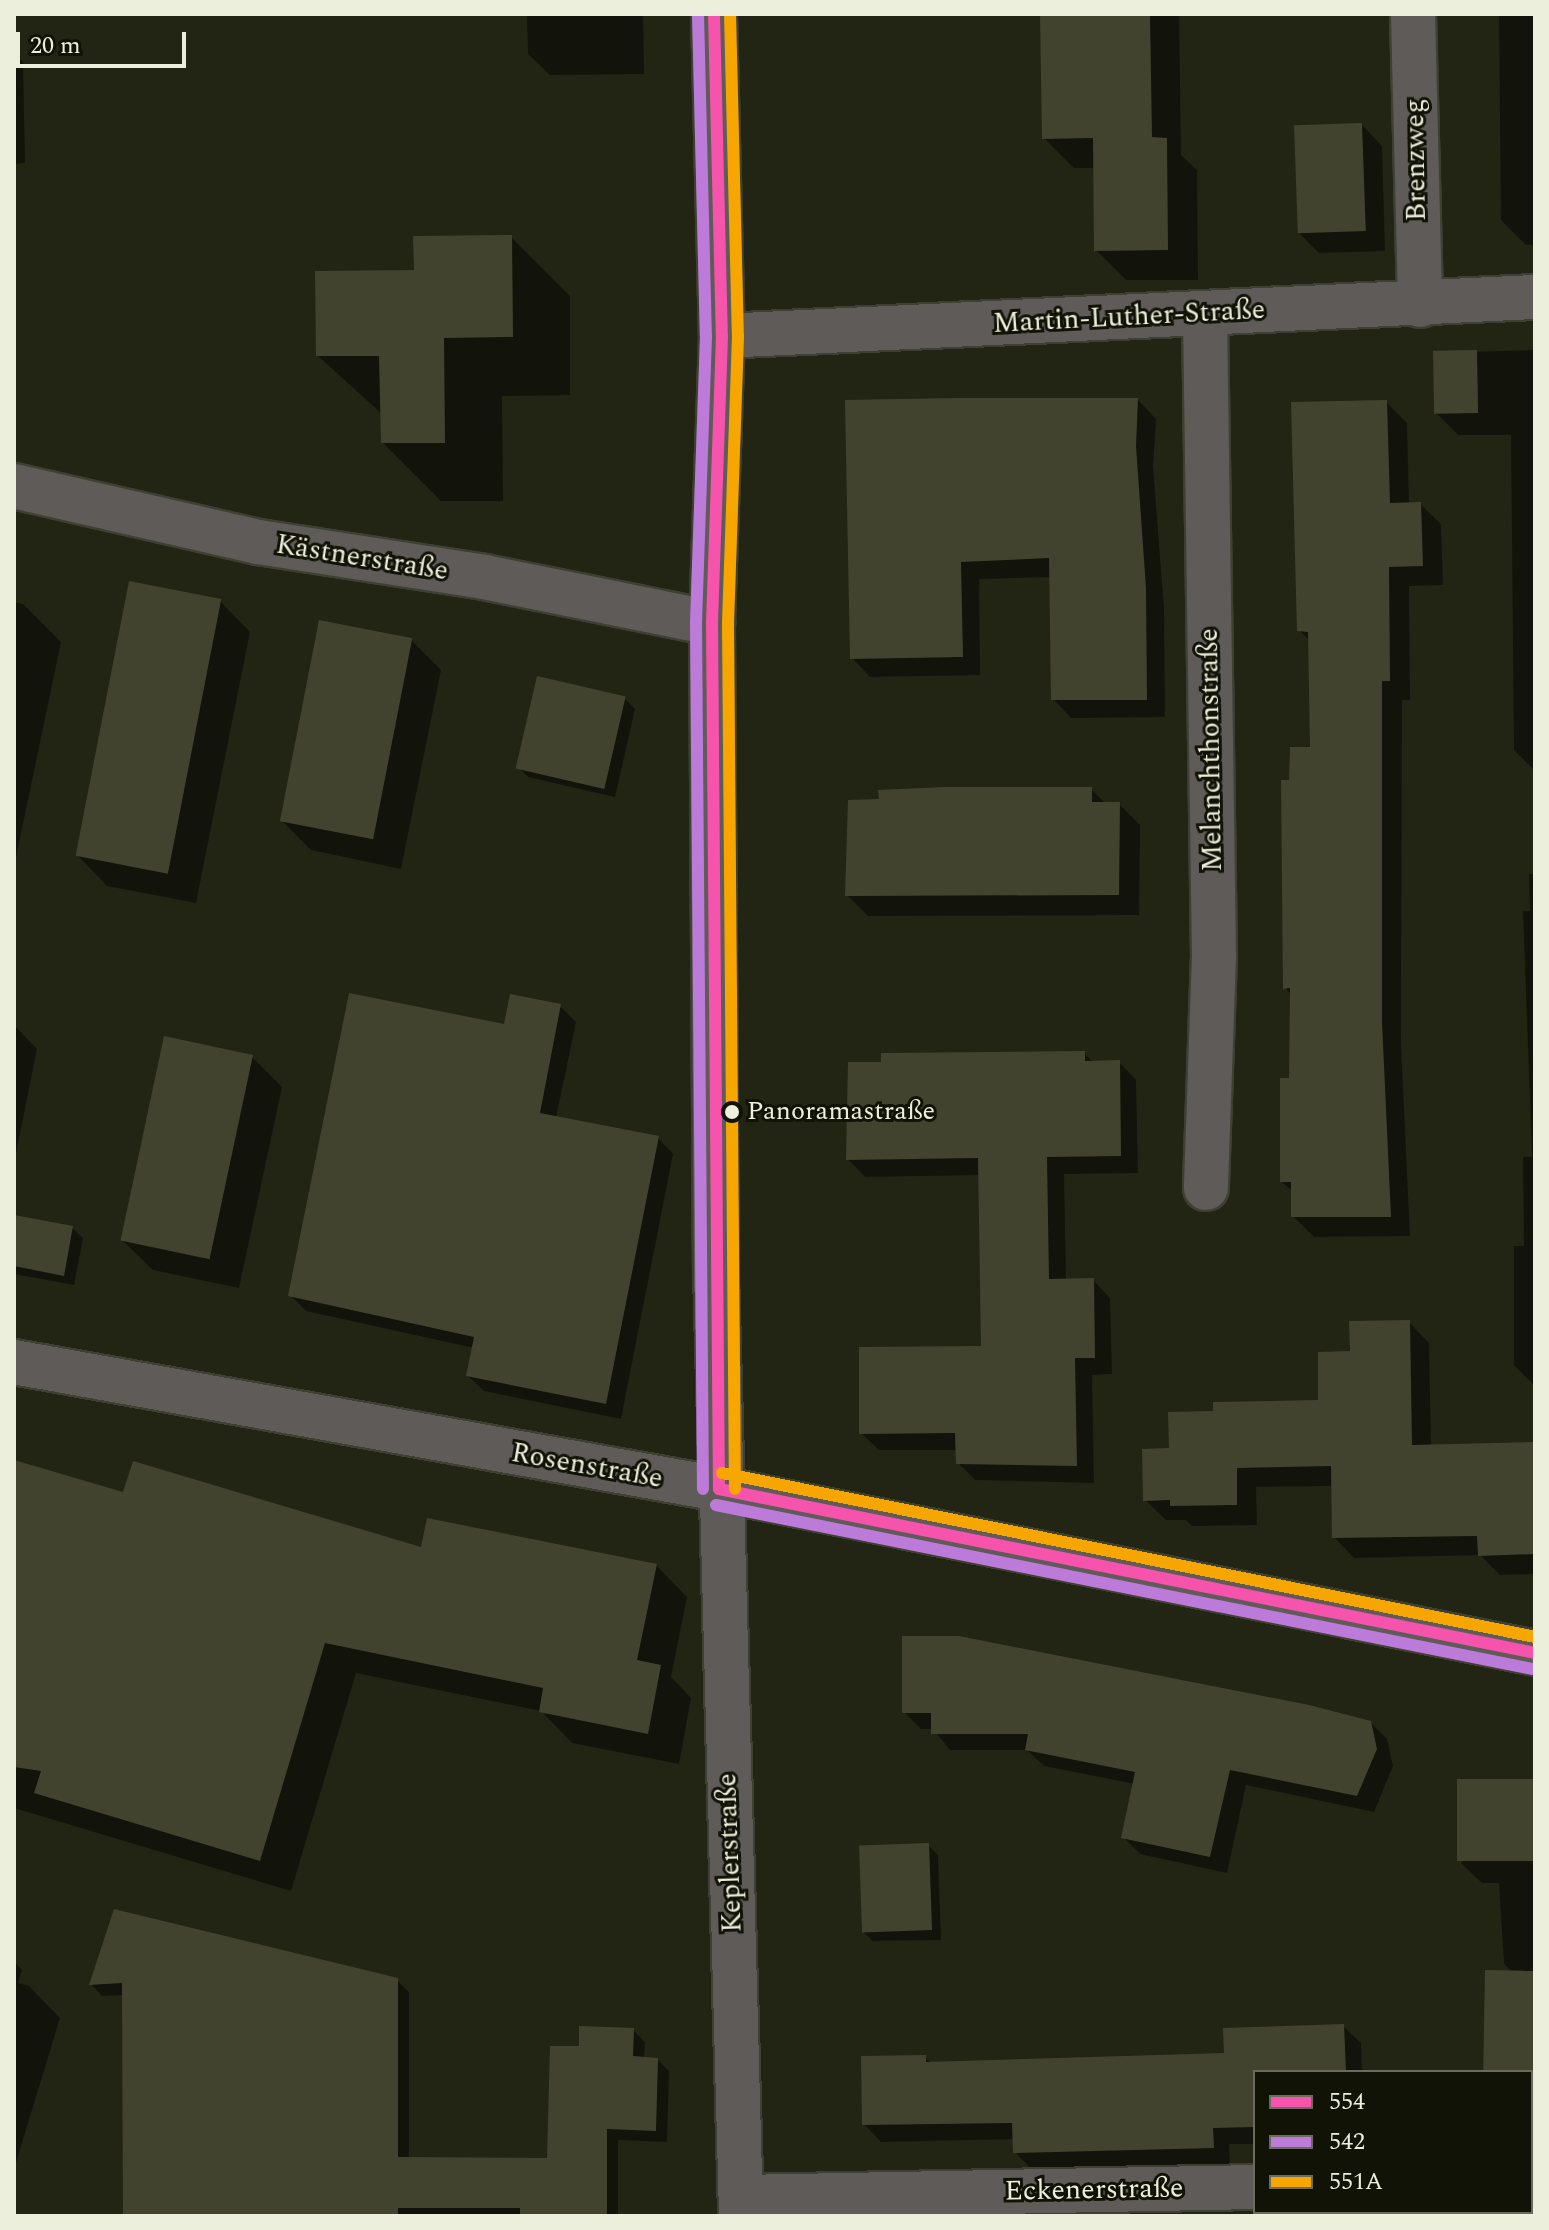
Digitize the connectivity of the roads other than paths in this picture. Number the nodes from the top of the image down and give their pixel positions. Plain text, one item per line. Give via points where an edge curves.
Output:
1 (714, 14) edge
2 (1413, 14) edge
3 (1535, 297) edge
4 (1420, 305) junction
5 (1205, 313) junction
6 (722, 336) junction
7 (14, 486) edge
8 (712, 623) junction
9 (1206, 1188) dead end
10 (14, 1362) edge
11 (719, 1489) junction
12 (1535, 1653) edge
13 (1253, 2187) edge
14 (741, 2207) edge

1 - 6 street
2 - 4 street, Brenzweg
3 - 4 street, Martin-Luther-Straße
4 - 5 street, Martin-Luther-Straße
5 - 6 street, Martin-Luther-Straße
5 - 9 street, Melanchthonstraße via 1214,956
6 - 8 street
7 - 8 street, Kästnerstraße via 259,542 484,577
8 - 11 street
10 - 11 street, Rosenstraße
11 - 12 street, Rosenstraße
11 - 14 street, Keplerstraße
13 - 14 street, Eckenerstraße

